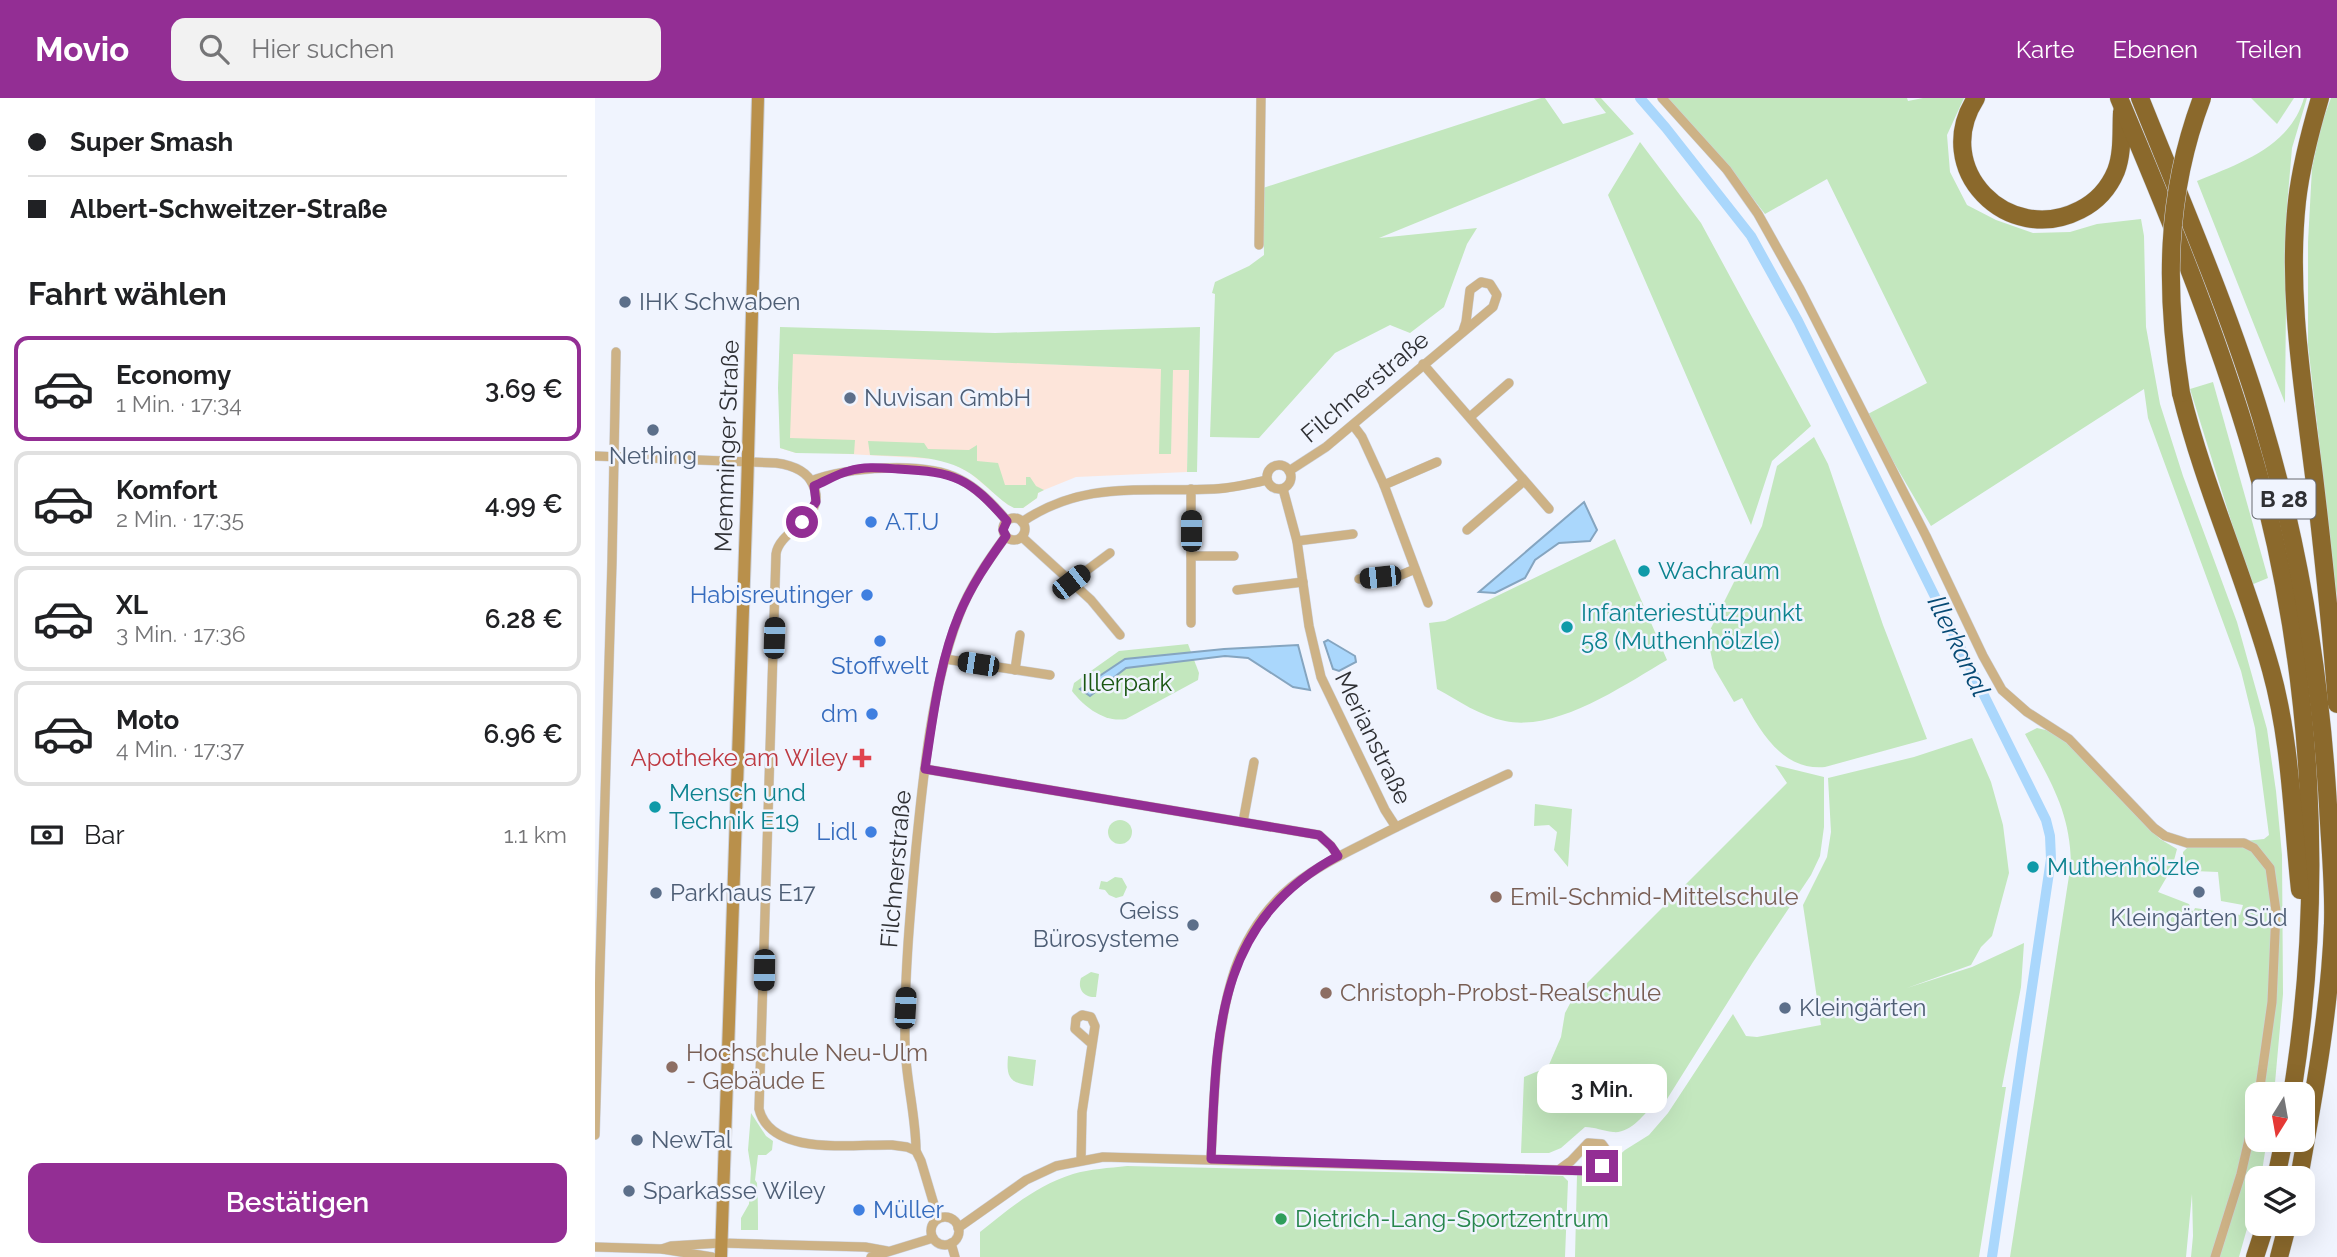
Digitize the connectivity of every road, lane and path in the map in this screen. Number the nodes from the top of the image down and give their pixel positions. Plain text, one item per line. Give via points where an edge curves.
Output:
1 (758, 98) edge
2 (1261, 98) edge
3 (1662, 98) edge
4 (1976, 98) edge
5 (2140, 98) edge
6 (2202, 98) edge
7 (2320, 98) edge
8 (2121, 101) edge
9 (1259, 245) dead end
10 (1463, 331) junction
11 (616, 352) dead end
12 (1423, 364) junction
13 (1509, 383) dead end
14 (1470, 417) junction
15 (1353, 425) junction
16 (595, 456) edge
17 (615, 456) junction
18 (748, 460) junction
19 (1437, 462) dead end
20 (1289, 471) junction
21 (1267, 480) junction
22 (1524, 481) junction
23 (813, 483) junction
24 (1384, 485) junction
25 (1191, 489) junction
26 (1283, 489) junction
27 (1549, 509) dead end
28 (1007, 521) junction
29 (1022, 522) junction
30 (1467, 530) dead end
31 (1353, 534) dead end
32 (1006, 536) junction
33 (1022, 537) junction
34 (1297, 541) junction
35 (1109, 552) dead end
36 (1191, 556) junction
37 (1234, 556) dead end
38 (1415, 569) junction
39 (1359, 579) dead end
40 (1071, 582) junction
41 (1303, 582) junction
42 (1237, 590) dead end
43 (1428, 603) dead end
44 (1191, 623) dead end
45 (1020, 635) dead end
46 (1120, 635) dead end
47 (945, 659) junction
48 (1015, 670) junction
49 (1050, 675) dead end
50 (2337, 704) edge
51 (595, 756) edge
52 (607, 757) junction
53 (1254, 762) dead end
54 (925, 769) junction
55 (1508, 774) dead end
56 (1243, 822) junction
57 (1395, 827) junction
58 (1338, 856) junction
59 (599, 860) edge
60 (2337, 897) edge
61 (2333, 922) junction
62 (2307, 951) junction
63 (1092, 1044) dead end
64 (2261, 1082) edge
65 (2294, 1082) edge
66 (595, 1121) edge
67 (595, 1135) edge
68 (916, 1151) junction
69 (2246, 1152) edge
70 (1211, 1159) junction
71 (1081, 1160) junction
72 (2301, 1166) edge
73 (1560, 1169) junction
74 (938, 1218) junction
75 (958, 1228) junction
76 (2262, 1236) edge
77 (2285, 1236) edge
78 (933, 1238) junction
79 (721, 1242) junction
80 (951, 1243) junction
81 (595, 1247) edge
82 (662, 1249) junction
83 (887, 1251) junction
84 (712, 1257) edge
85 (721, 1257) edge
86 (871, 1257) edge
87 (955, 1257) edge
88 (2214, 1257) edge
89 (2255, 1257) edge
90 (2279, 1257) edge

1 - 18 main road, Memminger Straße
2 - 9 street
3 - 64 street via 1727,170 1758,214 2002,690 2069,739 2165,836 2187,843 2244,843 2270,868 2276,911 2272,1002
4 - 8 highway via 1962,133 1970,176 1989,201 2004,210 2046,220 2087,206 2109,184 2119,158
5 - 61 highway, B 28 via 2236,343 2297,553 2322,715
6 - 62 highway, bridge via 2172,221 2171,320 2181,393 2204,474 2272,672 2288,756
7 - 50 highway via 2297,204 2295,299
8 - 62 highway, B 28 via 2218,349 2260,480 2279,558 2306,764 2310,848
10 - 10 street, Filchnerstraße via 1496,304 1497,295 1490,284 1481,282 1470,290
10 - 12 street, Filchnerstraße
11 - 17 street
12 - 14 street
12 - 15 street, Filchnerstraße
13 - 14 street
14 - 22 street
15 - 20 street, Filchnerstraße
15 - 24 street
16 - 17 street
17 - 18 street
17 - 52 street
18 - 23 street via 786,464 805,473
18 - 79 main road, Memminger Straße
19 - 24 street
20 - 21 street, Filchnerstraße via 1274,467
20 - 26 street, Filchnerstraße via 1291,481
21 - 25 street, Filchnerstraße
21 - 26 street via 1275,489
22 - 27 street
22 - 30 street
23 - 28 street via 854,469 951,475 976,490
23 - 68 street via 817,496 813,509 779,543 776,554 759,1109 770,1130 794,1142 893,1145
24 - 38 street
25 - 29 street, Filchnerstraße via 1087,493 1053,504
25 - 36 street
26 - 34 street, Merianstraße
28 - 29 street
28 - 32 street, Filchnerstraße
29 - 33 street
31 - 34 street
32 - 33 street via 1012,540
32 - 47 street, Filchnerstraße via 972,587
33 - 40 street
34 - 41 street, Merianstraße
35 - 40 street
36 - 37 street
36 - 44 street
38 - 39 street
38 - 43 street
40 - 46 street
41 - 42 street
41 - 57 street, Merianstraße via 1321,677
45 - 48 street
47 - 48 street
47 - 54 street, Filchnerstraße
48 - 49 street
51 - 52 street
52 - 59 street
53 - 56 street
54 - 56 street
54 - 68 street, Filchnerstraße via 905,1008
55 - 57 street
56 - 58 street via 1319,835
57 - 58 street
58 - 70 street via 1278,899 1253,931 1238,962 1221,1040
59 - 66 street
60 - 61 highway
61 - 72 highway, B 28 via 2323,1036
62 - 65 highway, B 28
63 - 71 street via 1082,1112
66 - 67 street
68 - 74 street, Filchnerstraße
69 - 88 street
70 - 71 street via 1131,1156
70 - 73 street
71 - 75 street via 1025,1180
73 - 73 street via 1597,1170 1605,1163 1607,1151 1602,1144 1588,1143
74 - 75 street via 951,1218
74 - 78 street via 931,1229
75 - 80 street
76 - 89 highway
77 - 90 highway
78 - 80 street via 940,1244
78 - 83 street
79 - 82 street
79 - 83 street
79 - 85 main road, Memminger Straße
80 - 87 street
81 - 82 street
82 - 84 street
83 - 86 street

